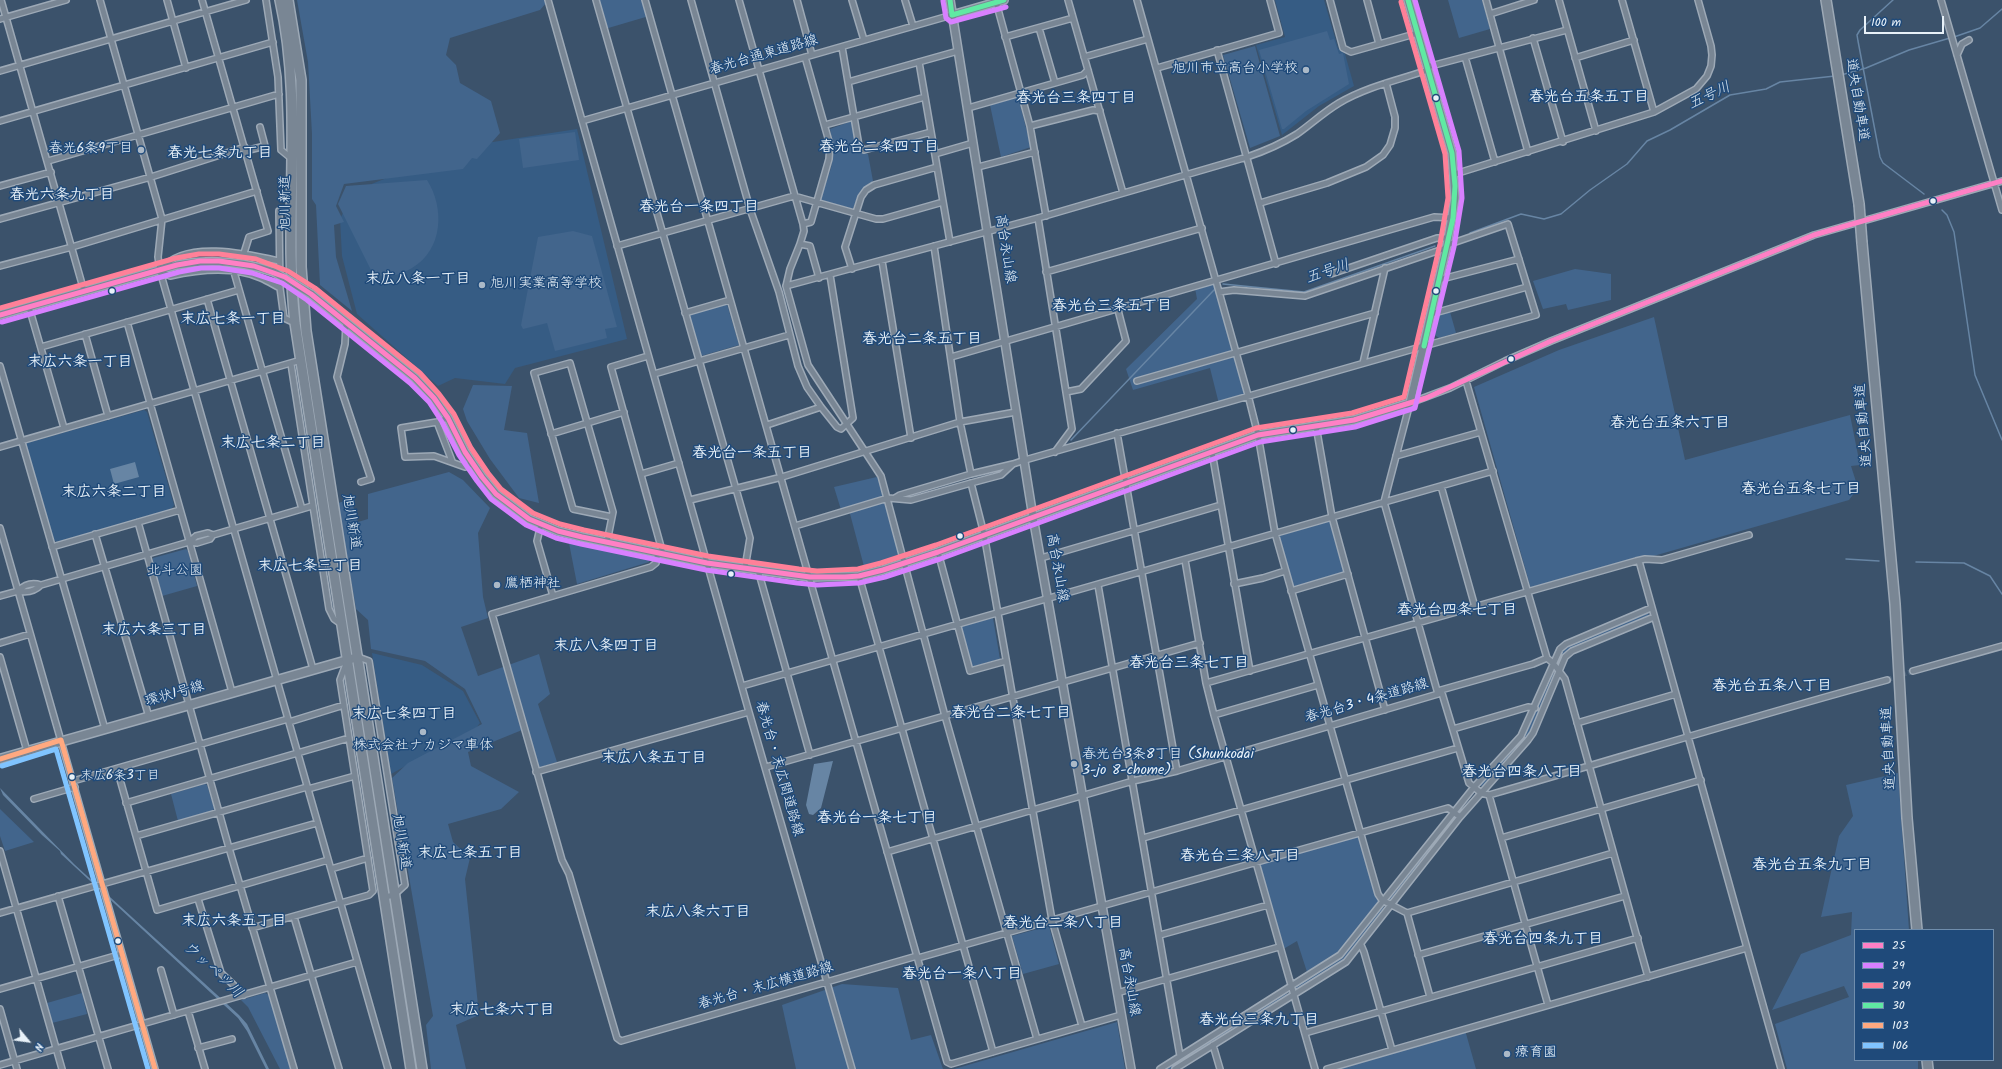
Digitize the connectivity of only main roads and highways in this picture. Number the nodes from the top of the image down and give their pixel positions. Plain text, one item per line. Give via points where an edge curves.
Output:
1 (280, 0) edge
2 (288, 0) edge
3 (1825, 0) edge
4 (358, 657) junction
5 (348, 659) junction
6 (0, 758) edge
7 (390, 896) junction
8 (1917, 929) edge
9 (411, 1069) edge
10 (422, 1069) edge

1 - 5 highway, 旭川新道 via 290,90 290,256 295,323
2 - 4 highway, 旭川新道 via 301,80 301,267 306,331
3 - 8 highway, 道央自動車道, bridge via 1859,204 1890,542 1907,818
4 - 5 main road, 環状1号線
4 - 7 highway, 旭川新道
5 - 6 main road, 環状1号線
5 - 7 highway, 旭川新道
7 - 9 highway, 旭川新道
7 - 10 highway, 旭川新道

